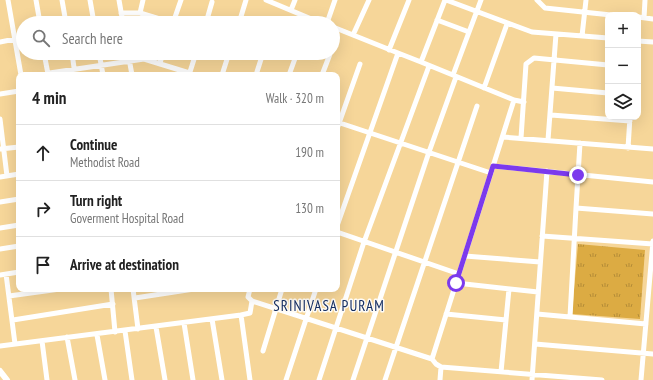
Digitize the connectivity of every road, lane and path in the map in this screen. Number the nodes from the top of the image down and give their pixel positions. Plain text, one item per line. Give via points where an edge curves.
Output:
1 (8, 0) edge
2 (36, 0) edge
3 (62, 0) edge
4 (90, 0) edge
5 (118, 0) edge
6 (143, 0) edge
7 (181, 0) edge
8 (246, 0) edge
9 (266, 0) edge
10 (295, 0) edge
11 (336, 0) edge
12 (370, 0) edge
13 (409, 0) edge
14 (446, 0) edge
15 (481, 0) edge
16 (537, 0) edge
17 (586, 0) edge
18 (645, 0) edge
19 (212, 2) dead end
20 (291, 10) junction
21 (476, 12) junction
22 (121, 13) junction
23 (140, 13) junction
24 (584, 13) junction
25 (605, 15) edge
26 (39, 16) edge
27 (65, 16) edge
28 (93, 16) edge
29 (122, 16) edge
30 (150, 16) edge
31 (175, 16) edge
32 (208, 16) edge
33 (241, 16) edge
34 (300, 16) edge
35 (329, 16) edge
36 (641, 18) edge
37 (653, 19) edge
38 (437, 20) junction
39 (507, 24) junction
40 (340, 30) edge
41 (469, 32) junction
42 (556, 34) junction
43 (353, 35) junction
44 (582, 36) junction
45 (605, 38) edge
46 (15, 39) junction
47 (641, 41) edge
48 (0, 42) edge
49 (653, 42) edge
50 (16, 45) edge
51 (389, 50) junction
52 (398, 54) junction
53 (18, 60) edge
54 (45, 60) edge
55 (73, 60) edge
56 (100, 60) edge
57 (161, 60) edge
58 (194, 60) edge
59 (227, 60) edge
60 (261, 60) edge
61 (294, 60) edge
62 (328, 60) edge
63 (129, 61) junction
64 (554, 61) junction
65 (421, 62) junction
66 (160, 63) junction
67 (101, 64) junction
68 (360, 64) dead end
69 (605, 65) edge
70 (429, 66) junction
71 (74, 68) junction
72 (20, 72) edge
73 (48, 72) edge
74 (57, 72) edge
75 (75, 72) edge
76 (102, 72) edge
77 (131, 72) edge
78 (184, 72) edge
79 (190, 72) edge
80 (223, 72) edge
81 (257, 72) edge
82 (290, 72) edge
83 (323, 72) edge
84 (454, 76) junction
85 (484, 88) junction
86 (552, 88) junction
87 (16, 91) edge
88 (605, 93) edge
89 (0, 94) edge
90 (514, 100) junction
91 (524, 102) junction
92 (477, 106) dead end
93 (551, 115) junction
94 (340, 117) edge
95 (605, 118) edge
96 (0, 120) edge
97 (630, 120) edge
98 (340, 123) edge
99 (370, 133) junction
100 (503, 137) junction
101 (521, 138) junction
102 (548, 140) junction
103 (399, 143) junction
104 (580, 143) junction
105 (16, 147) edge
106 (628, 148) junction
107 (2, 149) edge
108 (653, 149) edge
109 (429, 152) junction
110 (459, 163) junction
111 (493, 166) junction
112 (547, 172) junction
113 (491, 173) junction
114 (16, 174) edge
115 (578, 175) junction
116 (7, 176) junction
117 (0, 177) edge
118 (653, 182) edge
119 (16, 199) edge
120 (0, 202) edge
121 (576, 208) junction
122 (653, 214) edge
123 (340, 218) edge
124 (16, 225) edge
125 (0, 228) edge
126 (340, 233) edge
127 (542, 236) junction
128 (574, 239) junction
129 (364, 242) junction
130 (653, 243) edge
131 (16, 246) edge
132 (0, 249) edge
133 (396, 252) junction
134 (465, 256) junction
135 (424, 262) junction
136 (540, 262) junction
137 (16, 272) edge
138 (3, 274) edge
139 (459, 274) junction
140 (651, 280) edge
141 (456, 283) junction
142 (509, 290) junction
143 (39, 292) edge
144 (111, 292) edge
145 (134, 292) edge
146 (174, 292) edge
147 (249, 292) edge
148 (281, 292) edge
149 (315, 292) edge
150 (538, 292) junction
151 (10, 296) junction
152 (135, 298) junction
153 (252, 301) junction
154 (112, 304) junction
155 (275, 308) junction
156 (446, 314) junction
157 (537, 314) junction
158 (240, 315) junction
159 (570, 317) junction
160 (212, 319) junction
161 (306, 319) junction
162 (13, 320) junction
163 (506, 320) junction
164 (184, 322) junction
165 (646, 324) junction
166 (156, 327) junction
167 (335, 328) junction
168 (138, 329) junction
169 (124, 331) junction
170 (115, 332) junction
171 (97, 335) junction
172 (67, 337) junction
173 (367, 339) junction
174 (42, 341) junction
175 (15, 344) junction
176 (535, 344) junction
177 (0, 346) edge
178 (395, 348) junction
179 (263, 351) dead end
180 (644, 353) junction
181 (653, 354) edge
182 (432, 359) junction
183 (442, 367) junction
184 (0, 371) edge
185 (501, 372) junction
186 (532, 378) edge
187 (7, 380) edge
188 (47, 380) edge
189 (75, 380) edge
190 (105, 380) edge
191 (132, 380) edge
192 (165, 380) edge
193 (193, 380) edge
194 (222, 380) edge
195 (250, 380) edge
196 (286, 380) edge
197 (319, 380) edge
198 (354, 380) edge
199 (385, 380) edge
200 (440, 380) edge
201 (602, 380) edge
202 (641, 380) edge

1 - 46 street
2 - 26 street
3 - 27 street
4 - 28 street
5 - 22 street
6 - 23 street
7 - 31 street
8 - 33 street
9 - 20 street
10 - 20 street
11 - 35 street
12 - 43 street
13 - 51 street
14 - 21 street
14 - 38 street
15 - 21 street
16 - 24 street via 545,8
17 - 24 street
18 - 36 street
19 - 32 street
20 - 34 street
21 - 39 street
21 - 41 street
22 - 23 street
22 - 29 street
23 - 30 street
24 - 25 street
24 - 44 street
36 - 37 street
38 - 41 street
38 - 65 street
39 - 42 street via 532,32
39 - 85 street
40 - 43 street
41 - 84 street
42 - 44 street
42 - 64 street
43 - 51 street
44 - 45 street
46 - 48 street
46 - 50 street
47 - 49 street
51 - 52 street
52 - 65 street
52 - 99 street
53 - 72 street
54 - 73 street
55 - 71 street
56 - 67 street
57 - 66 street
58 - 79 street
59 - 80 street
60 - 81 street
61 - 82 street
62 - 83 street
63 - 66 street
63 - 67 street
63 - 77 street
64 - 69 street
64 - 86 street
64 - 91 street via 534,58 526,64
65 - 70 street
66 - 78 street
67 - 71 street
67 - 76 street
68 - 94 street
70 - 84 street
70 - 103 street
71 - 74 street
71 - 75 street
84 - 85 street
84 - 109 street
85 - 90 street
86 - 88 street
86 - 93 street
87 - 89 street
90 - 91 street
90 - 100 street
91 - 101 street
92 - 110 street
93 - 95 street
93 - 102 street
96 - 107 street
97 - 106 street
98 - 99 street
99 - 103 street
99 - 123 street
100 - 101 street
100 - 111 street
101 - 102 street
102 - 104 street
103 - 109 street
103 - 129 street
104 - 106 street
104 - 115 street
105 - 107 street
106 - 108 street
107 - 116 street
109 - 110 street
109 - 133 street
110 - 113 street
110 - 135 street
111 - 112 street
111 - 113 street
112 - 115 street
112 - 127 street
113 - 134 street
114 - 116 street
115 - 118 street
115 - 121 street
116 - 117 street
119 - 120 street
121 - 122 street
121 - 128 street
124 - 125 street
126 - 129 street
127 - 128 street
127 - 136 street
128 - 130 street
128 - 159 street
129 - 133 street
129 - 167 street
130 - 140 street
131 - 132 street
133 - 135 street
133 - 173 street
134 - 136 street
134 - 139 street
135 - 139 street
135 - 178 street
136 - 150 street
137 - 138 street
138 - 151 street
139 - 141 street
140 - 165 street
141 - 142 street
141 - 156 street
142 - 150 street
142 - 163 street
143 - 151 street
144 - 154 street
145 - 152 street
146 - 152 street
147 - 153 street via 248,298
148 - 155 street
149 - 161 street
150 - 157 street
151 - 162 street
152 - 168 street
153 - 155 street
153 - 158 street via 250,313
154 - 162 street
154 - 170 street
155 - 161 street
155 - 179 street
156 - 163 street
156 - 182 street
157 - 159 street
157 - 176 street
158 - 160 street
158 - 195 street
159 - 165 street
160 - 164 street
160 - 194 street
161 - 167 street
161 - 196 street
162 - 175 street
163 - 185 street
164 - 166 street
164 - 193 street
165 - 180 street
166 - 168 street
166 - 192 street
167 - 173 street
167 - 197 street
168 - 169 street
169 - 170 street
169 - 191 street
170 - 171 street
171 - 172 street
171 - 190 street
172 - 174 street
172 - 189 street
173 - 178 street
173 - 198 street
174 - 175 street
174 - 188 street
175 - 177 street
176 - 180 street
176 - 186 street
178 - 182 street
178 - 199 street
180 - 181 street
180 - 202 street
182 - 183 street
183 - 185 street
183 - 200 street
184 - 187 main road
185 - 186 street
186 - 201 street

